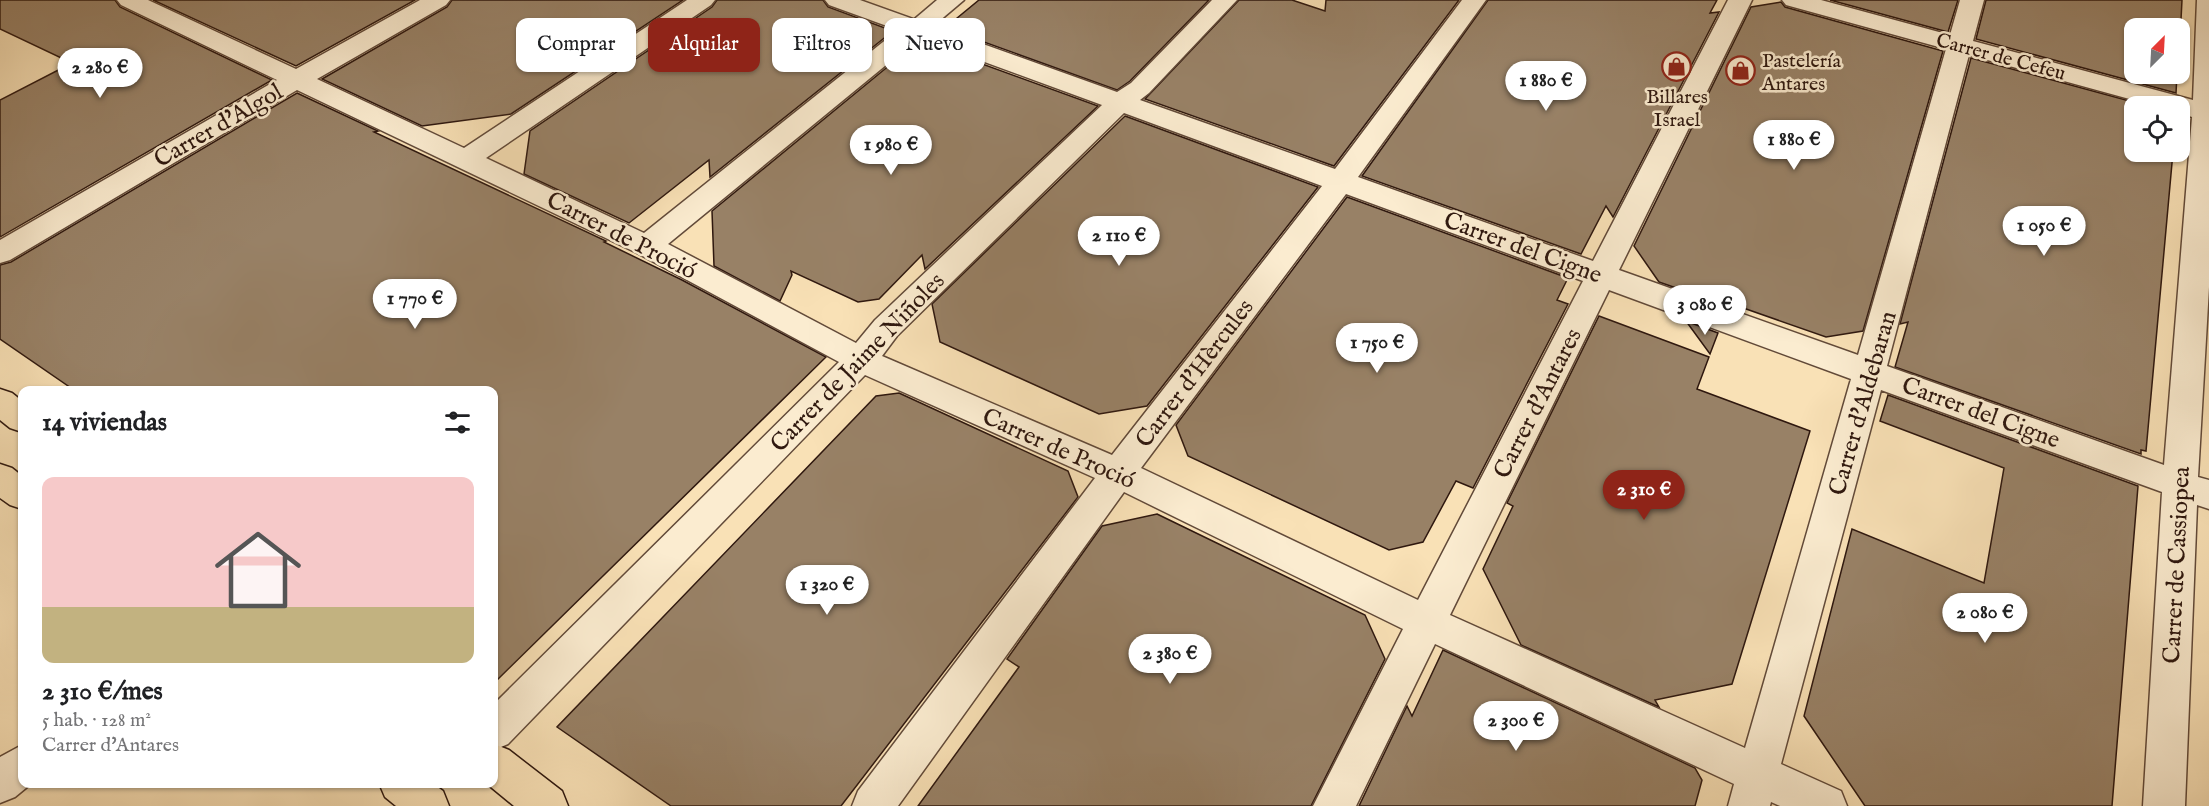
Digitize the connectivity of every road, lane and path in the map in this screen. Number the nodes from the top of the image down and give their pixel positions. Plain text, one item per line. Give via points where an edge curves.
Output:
1 (129, 0) edge
2 (177, 0) edge
3 (438, 0) edge
4 (703, 0) edge
5 (837, 0) edge
6 (952, 0) edge
7 (1226, 0) edge
8 (1474, 0) edge
9 (1740, 0) edge
10 (1794, 0) edge
11 (1972, 0) edge
12 (2209, 0) edge
13 (154, 12) junction
14 (888, 18) edge
15 (929, 18) edge
16 (1960, 45) junction
17 (985, 53) edge
18 (884, 54) edge
19 (296, 80) junction
20 (1120, 102) junction
21 (2207, 113) edge
22 (466, 159) junction
23 (1341, 181) junction
24 (647, 246) junction
25 (0, 254) edge
26 (1602, 276) junction
27 (861, 360) junction
28 (1871, 372) junction
29 (0, 402) edge
30 (18, 416) edge
31 (1118, 473) junction
32 (0, 478) edge
33 (2194, 490) edge
34 (18, 492) edge
35 (1426, 622) junction
36 (498, 727) edge
37 (498, 767) edge
38 (18, 768) edge
39 (1759, 774) junction
40 (0, 783) edge
41 (547, 806) edge
42 (873, 806) edge
43 (1334, 806) edge
44 (1749, 806) edge
45 (1826, 806) edge
46 (2164, 806) edge

1 - 13 street, Carrer de Proció
2 - 13 street
3 - 19 street, Carrer d'Algol
4 - 22 street
5 - 14 street, Carrer del Cigne
6 - 15 street
7 - 20 street, Carrer de Jaime Niñoles via 1140,88
8 - 23 street, Carrer d'Hèrcules
9 - 26 street, Carrer d'Antares
10 - 16 street, Carrer de Cefeu
11 - 16 street, Carrer d'Aldebaran
12 - 21 street, Carrer de Cassiopea
13 - 19 street, Carrer de Proció
16 - 21 street, Carrer de Cefeu
16 - 28 street, Carrer d'Aldebaran
17 - 20 street, Carrer del Cigne
18 - 24 street
19 - 22 street, Carrer de Proció
19 - 25 street, Carrer d'Algol
20 - 23 street, Carrer del Cigne
20 - 27 street, Carrer de Jaime Niñoles via 886,328
21 - 33 street, Carrer de Cassiopea
22 - 24 street, Carrer de Proció
23 - 26 street, Carrer del Cigne
23 - 31 street, Carrer d'Hèrcules
24 - 27 street, Carrer de Proció
26 - 28 street, Carrer del Cigne
26 - 35 street, Carrer d'Antares
27 - 31 street, Carrer de Proció
27 - 36 street, Carrer de Jaime Niñoles
28 - 33 street, Carrer del Cigne
28 - 39 street, Carrer d'Aldebaran
29 - 30 main road
31 - 35 street, Carrer de Proció
31 - 42 street, Carrer d'Hèrcules
32 - 34 main road
33 - 46 street, Carrer de Cassiopea
35 - 39 street, Carrer de Proció
35 - 43 street, Carrer d'Antares
37 - 41 main road
38 - 40 street
39 - 44 street, Carrer d'Aldebaran
39 - 45 street, Carrer de Proció

